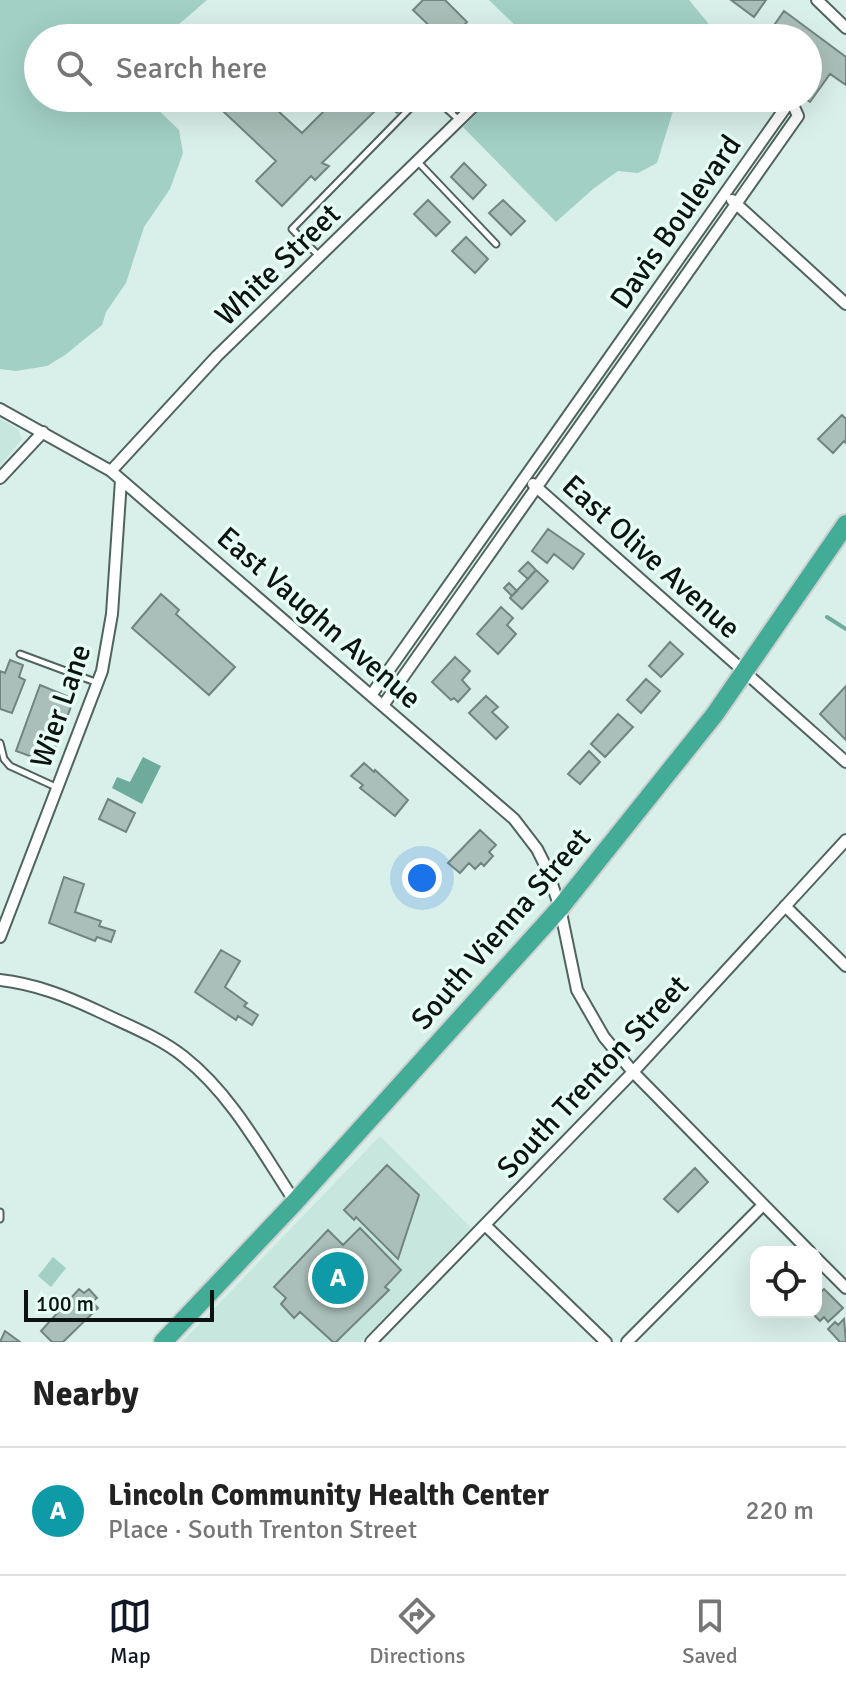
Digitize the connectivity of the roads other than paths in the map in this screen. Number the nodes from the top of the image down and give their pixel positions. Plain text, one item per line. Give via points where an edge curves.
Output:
1 (817, 0) edge
2 (846, 28) edge
3 (406, 112) edge
4 (450, 112) edge
5 (456, 112) edge
6 (463, 112) edge
7 (782, 112) edge
8 (796, 112) edge
9 (456, 117) junction
10 (418, 162) junction
11 (726, 194) junction
12 (736, 204) junction
13 (496, 244) dead end
14 (321, 258) junction
15 (846, 304) edge
16 (0, 409) edge
17 (43, 432) junction
18 (111, 471) junction
19 (526, 477) junction
20 (0, 478) edge
21 (121, 480) junction
22 (536, 486) junction
23 (846, 524) edge
24 (20, 654) dead end
25 (745, 673) junction
26 (98, 683) junction
27 (372, 694) junction
28 (384, 704) junction
29 (0, 743) edge
30 (846, 762) edge
31 (58, 788) junction
32 (846, 840) edge
33 (785, 906) junction
34 (560, 908) junction
35 (0, 937) edge
36 (846, 966) edge
37 (0, 980) edge
38 (633, 1072) junction
39 (295, 1202) junction
40 (763, 1205) junction
41 (0, 1212) edge
42 (0, 1219) edge
43 (485, 1225) junction
44 (804, 1246) edge
45 (822, 1264) edge
46 (846, 1288) edge
47 (163, 1342) edge
48 (371, 1342) edge
49 (606, 1342) edge
50 (627, 1342) edge

1 - 2 street
3 - 14 lane via 292,229
4 - 9 lane
5 - 9 lane
6 - 9 street, White Street
7 - 11 street, Davis Boulevard
8 - 12 street, Davis Boulevard
9 - 10 street, White Street
10 - 13 lane
10 - 14 street, White Street
11 - 12 street
11 - 19 street, Davis Boulevard
12 - 15 street
12 - 22 street, Davis Boulevard
14 - 18 street, White Street via 217,356
16 - 17 street, East Vaughn Avenue
17 - 18 street, East Vaughn Avenue
17 - 20 street
18 - 21 street, East Vaughn Avenue
19 - 22 street, East Olive Avenue
19 - 27 street, Davis Boulevard
21 - 26 street, Wier Lane via 109,638
21 - 27 street, East Vaughn Avenue
22 - 25 street, East Olive Avenue
22 - 28 street, Davis Boulevard
23 - 25 highway, South Vienna Street
24 - 26 lane
25 - 30 street, East Olive Avenue
25 - 34 highway, South Vienna Street
26 - 31 street, Wier Lane
27 - 28 street, East Vaughn Avenue
28 - 34 street, East Vaughn Avenue via 514,819 537,849
29 - 31 lane via 10,766
31 - 35 street, Wier Lane
32 - 33 street, South Trenton Street
33 - 36 street
33 - 38 street, South Trenton Street
34 - 38 street, East Vaughn Avenue via 577,990 604,1037
34 - 39 highway, South Vienna Street
37 - 39 street via 53,991 146,1033 182,1056 231,1106
38 - 40 street, East Vaughn Avenue
38 - 43 street, South Trenton Street
39 - 47 highway, South Vienna Street
40 - 44 street, East Vaughn Avenue
40 - 50 street
41 - 42 lane
43 - 48 street, South Trenton Street
43 - 49 street
45 - 46 street

